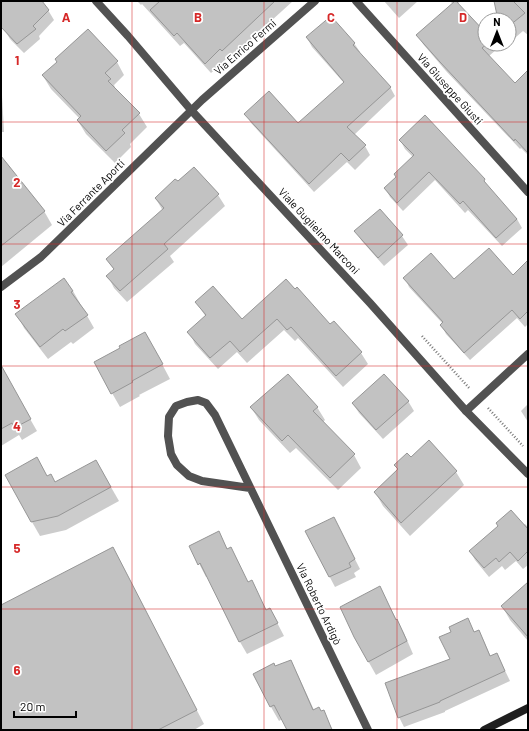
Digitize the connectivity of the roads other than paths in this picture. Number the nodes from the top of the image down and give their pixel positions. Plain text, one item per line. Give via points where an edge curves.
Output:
1 (96, 1) edge
2 (315, 1) edge
3 (356, 1) edge
4 (191, 110) junction
5 (528, 192) edge
6 (1, 287) edge
7 (528, 354) edge
8 (466, 411) junction
9 (528, 474) edge
10 (250, 488) junction
11 (528, 708) edge
12 (368, 730) edge
13 (485, 730) edge

1 - 4 street, Viale Guglielmo Marconi
2 - 4 street, Via Enrico Fermi
3 - 5 street, Via Giuseppe Giusti
4 - 6 street, Via Ferrante Aporti via 41,257
4 - 8 street, Viale Guglielmo Marconi
7 - 8 street
8 - 9 street, Viale Guglielmo Marconi
10 - 10 street, Via Roberto Ardigò via 206,403 198,400 176,406 169,417 168,436 171,454 177,465 189,476 202,481
10 - 12 street, Via Roberto Ardigò
11 - 13 main road

